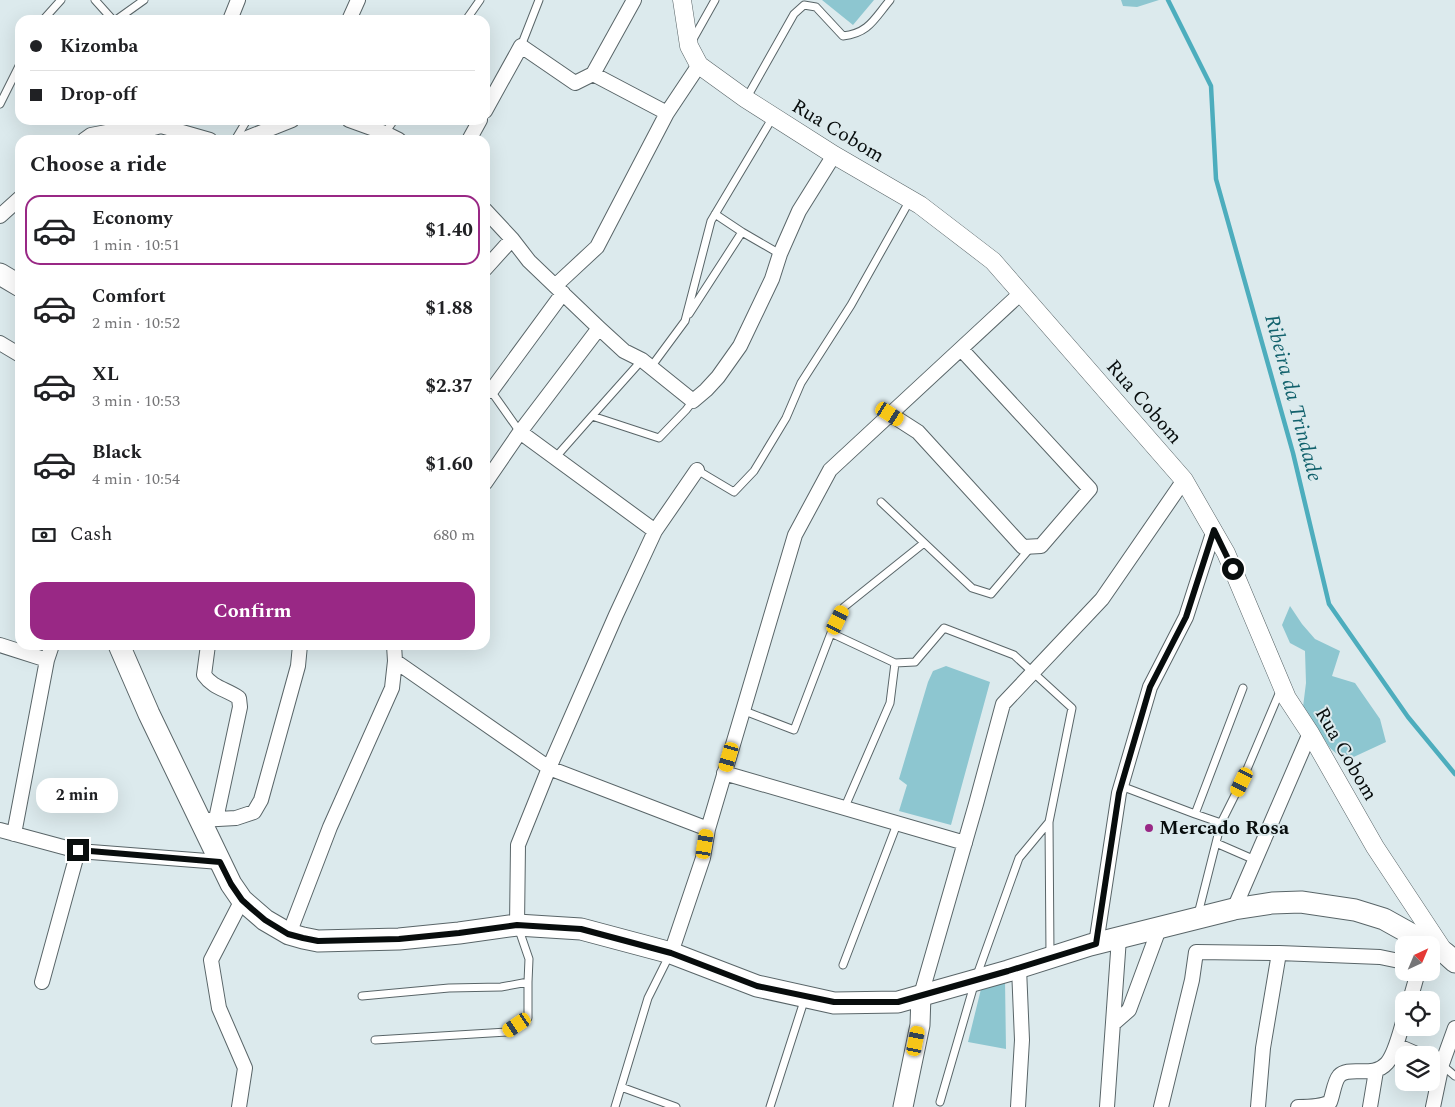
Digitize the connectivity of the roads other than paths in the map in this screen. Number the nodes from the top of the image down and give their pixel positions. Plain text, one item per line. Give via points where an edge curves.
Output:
1 (61, 0) edge
2 (95, 0) edge
3 (144, 0) edge
4 (238, 0) edge
5 (358, 0) edge
6 (480, 0) edge
7 (539, 0) edge
8 (634, 0) edge
9 (682, 0) edge
10 (715, 0) edge
11 (890, 0) edge
12 (803, 3) edge
13 (48, 15) edge
14 (110, 15) edge
15 (122, 15) edge
16 (232, 15) edge
17 (351, 15) edge
18 (470, 15) edge
19 (521, 46) junction
20 (689, 46) junction
21 (698, 65) junction
22 (15, 74) edge
23 (593, 74) junction
24 (746, 99) junction
25 (490, 102) edge
26 (0, 104) edge
27 (667, 113) junction
28 (774, 117) junction
29 (159, 125) edge
30 (169, 125) edge
31 (280, 125) edge
32 (360, 125) edge
33 (91, 135) edge
34 (196, 135) edge
35 (254, 135) edge
36 (381, 135) edge
37 (834, 155) junction
38 (910, 199) junction
39 (15, 202) edge
40 (715, 214) junction
41 (490, 215) edge
42 (0, 216) edge
43 (742, 232) junction
44 (512, 239) junction
45 (780, 254) junction
46 (490, 263) edge
47 (0, 274) edge
48 (15, 283) edge
49 (559, 289) junction
50 (1021, 293) junction
51 (685, 321) junction
52 (599, 328) junction
53 (0, 343) edge
54 (961, 349) junction
55 (15, 352) edge
56 (646, 364) junction
57 (490, 386) edge
58 (490, 392) edge
59 (693, 401) junction
60 (890, 414) junction
61 (592, 416) junction
62 (520, 432) junction
63 (556, 458) junction
64 (697, 470) joint
65 (490, 476) edge
66 (1184, 480) junction
67 (881, 502) dead end
68 (1214, 530) junction
69 (655, 531) junction
70 (924, 543) junction
71 (1031, 547) junction
72 (831, 633) junction
73 (0, 645) edge
74 (15, 650) edge
75 (16, 650) edge
76 (50, 650) edge
77 (121, 650) edge
78 (207, 650) edge
79 (300, 650) edge
80 (394, 650) edge
81 (47, 660) junction
82 (395, 661) junction
83 (895, 663) junction
84 (1033, 672) junction
85 (1282, 686) junction
86 (1243, 688) dead end
87 (742, 710) junction
88 (1310, 733) junction
89 (549, 768) junction
90 (724, 772) junction
91 (1121, 786) junction
92 (844, 809) junction
93 (1194, 814) junction
94 (208, 820) junction
95 (1049, 822) junction
96 (897, 824) junction
97 (1221, 824) junction
98 (708, 829) junction
99 (0, 830) edge
100 (14, 834) junction
101 (965, 843) junction
102 (1216, 843) junction
103 (78, 850) junction
104 (1255, 860) junction
105 (220, 862) junction
106 (242, 900) junction
107 (1234, 909) junction
108 (1196, 919) junction
109 (517, 925) junction
110 (1159, 929) junction
111 (288, 934) junction
112 (1413, 936) edge
113 (1430, 936) edge
114 (1119, 938) junction
115 (1096, 944) junction
116 (671, 953) junction
117 (1278, 954) junction
118 (1050, 958) junction
119 (1395, 960) edge
120 (843, 965) dead end
121 (1019, 968) junction
122 (976, 980) junction
123 (42, 982) dead end
124 (528, 982) junction
125 (921, 995) junction
126 (362, 996) dead end
127 (806, 997) junction
128 (1113, 1024) junction
129 (1455, 1028) edge
130 (1399, 1036) edge
131 (375, 1040) dead end
132 (1396, 1045) joint
133 (1440, 1056) edge
134 (1440, 1064) edge
135 (1376, 1071) junction
136 (1455, 1076) edge
137 (621, 1087) junction
138 (1434, 1091) edge
139 (940, 1102) dead end
140 (1327, 1106) edge
141 (239, 1107) edge
142 (615, 1107) edge
143 (676, 1107) edge
144 (770, 1107) edge
145 (903, 1107) edge
146 (1018, 1107) edge
147 (1107, 1107) edge
148 (1161, 1107) edge
149 (1258, 1107) edge
150 (1298, 1107) edge
151 (1370, 1107) edge
152 (1433, 1107) edge

1 - 13 lane
2 - 14 lane
3 - 15 lane
4 - 16 street
5 - 17 street
6 - 18 lane
7 - 19 lane
8 - 23 street
9 - 20 street, Rua Cobom
10 - 20 lane
11 - 12 lane via 868,27 842,36 816,7
12 - 24 lane
19 - 23 street via 575,83
19 - 25 street
20 - 21 street, Rua Cobom
21 - 24 street, Rua Cobom
21 - 27 street
22 - 26 lane
23 - 27 street
24 - 28 street, Rua Cobom
27 - 49 street via 597,247
28 - 37 street, Rua Cobom
28 - 40 lane
29 - 33 street via 150,129
30 - 34 street
31 - 35 street
32 - 36 street
37 - 38 street, Rua Cobom
37 - 45 street via 798,211
38 - 50 street, Rua Cobom via 993,261
38 - 64 lane via 852,305 801,383 786,418 754,471 734,492
39 - 42 street
40 - 43 lane
40 - 51 lane
41 - 44 street
43 - 45 lane
43 - 51 lane
44 - 46 street
44 - 49 street via 529,261
45 - 59 street via 772,279 740,346 718,377
47 - 48 main road
49 - 52 street
49 - 57 street
50 - 54 street
50 - 66 street, Rua Cobom
51 - 56 lane
52 - 56 street via 624,351
52 - 62 street
53 - 55 street
54 - 60 street
54 - 71 street via 1090,489 1041,546
56 - 59 street
56 - 61 lane
58 - 62 lane
59 - 61 lane via 659,438
60 - 71 street via 918,432 1023,547
60 - 87 street via 830,470 796,535
61 - 63 lane
62 - 63 street
62 - 65 street
63 - 69 street
64 - 69 street
66 - 68 street, Rua Cobom
66 - 84 street via 1102,599
67 - 70 lane
68 - 85 street, Rua Cobom
68 - 91 street via 1186,617 1150,687
69 - 89 street
70 - 71 lane via 972,588 991,594
70 - 72 lane via 844,607
72 - 83 lane
72 - 87 lane via 794,730
73 - 74 street
75 - 81 street
76 - 81 street
77 - 94 main road via 149,714
78 - 94 street via 204,675 218,688 239,698 240,707
79 - 94 street via 298,666 261,800 254,812 236,818
80 - 82 street
81 - 100 street
82 - 89 street
82 - 111 street via 392,688 330,827
83 - 84 lane via 915,662 944,628 1014,655
83 - 92 lane via 890,703
84 - 95 lane via 1072,708
84 - 101 street via 1003,704
85 - 88 street, Rua Cobom
85 - 97 lane
86 - 93 lane
87 - 90 street
88 - 104 street
88 - 113 street, Rua Cobom
89 - 98 street
89 - 109 street via 518,845
90 - 92 street
90 - 98 street
91 - 93 lane
91 - 115 street
92 - 96 street
93 - 97 lane
94 - 105 main road
95 - 118 lane
95 - 122 lane via 1019,858
96 - 101 street
96 - 120 lane
97 - 102 lane
98 - 116 street via 703,858
99 - 100 street
100 - 103 street
101 - 125 street
102 - 104 lane
102 - 108 lane
103 - 105 street
103 - 123 street
104 - 107 street
105 - 106 main road
106 - 111 main road
106 - 141 street via 211,960 219,1008 246,1068
107 - 108 main road
107 - 112 main road via 1272,903 1329,905 1384,919
108 - 110 main road
109 - 111 main road via 399,939 318,941
109 - 116 main road via 581,929
109 - 124 lane via 530,959
110 - 114 main road
110 - 128 street via 1129,1010
114 - 115 main road
114 - 128 street
115 - 118 main road
116 - 127 main road via 757,986
116 - 137 lane via 648,998
117 - 119 street via 1380,956
117 - 148 street via 1196,952
117 - 149 street via 1263,1048
118 - 121 main road
121 - 122 main road
121 - 146 street via 1022,1040
122 - 125 main road
122 - 139 lane
124 - 126 lane via 501,987
124 - 131 lane via 528,1018 507,1032
125 - 127 main road via 898,1002 834,1002
125 - 145 main road via 920,1025
127 - 144 lane
128 - 147 street
129 - 133 street
130 - 132 street
132 - 135 street via 1387,1063
134 - 136 lane
135 - 140 street via 1344,1072 1338,1078
135 - 151 street
137 - 142 lane
137 - 143 lane
138 - 152 street
140 - 150 street

